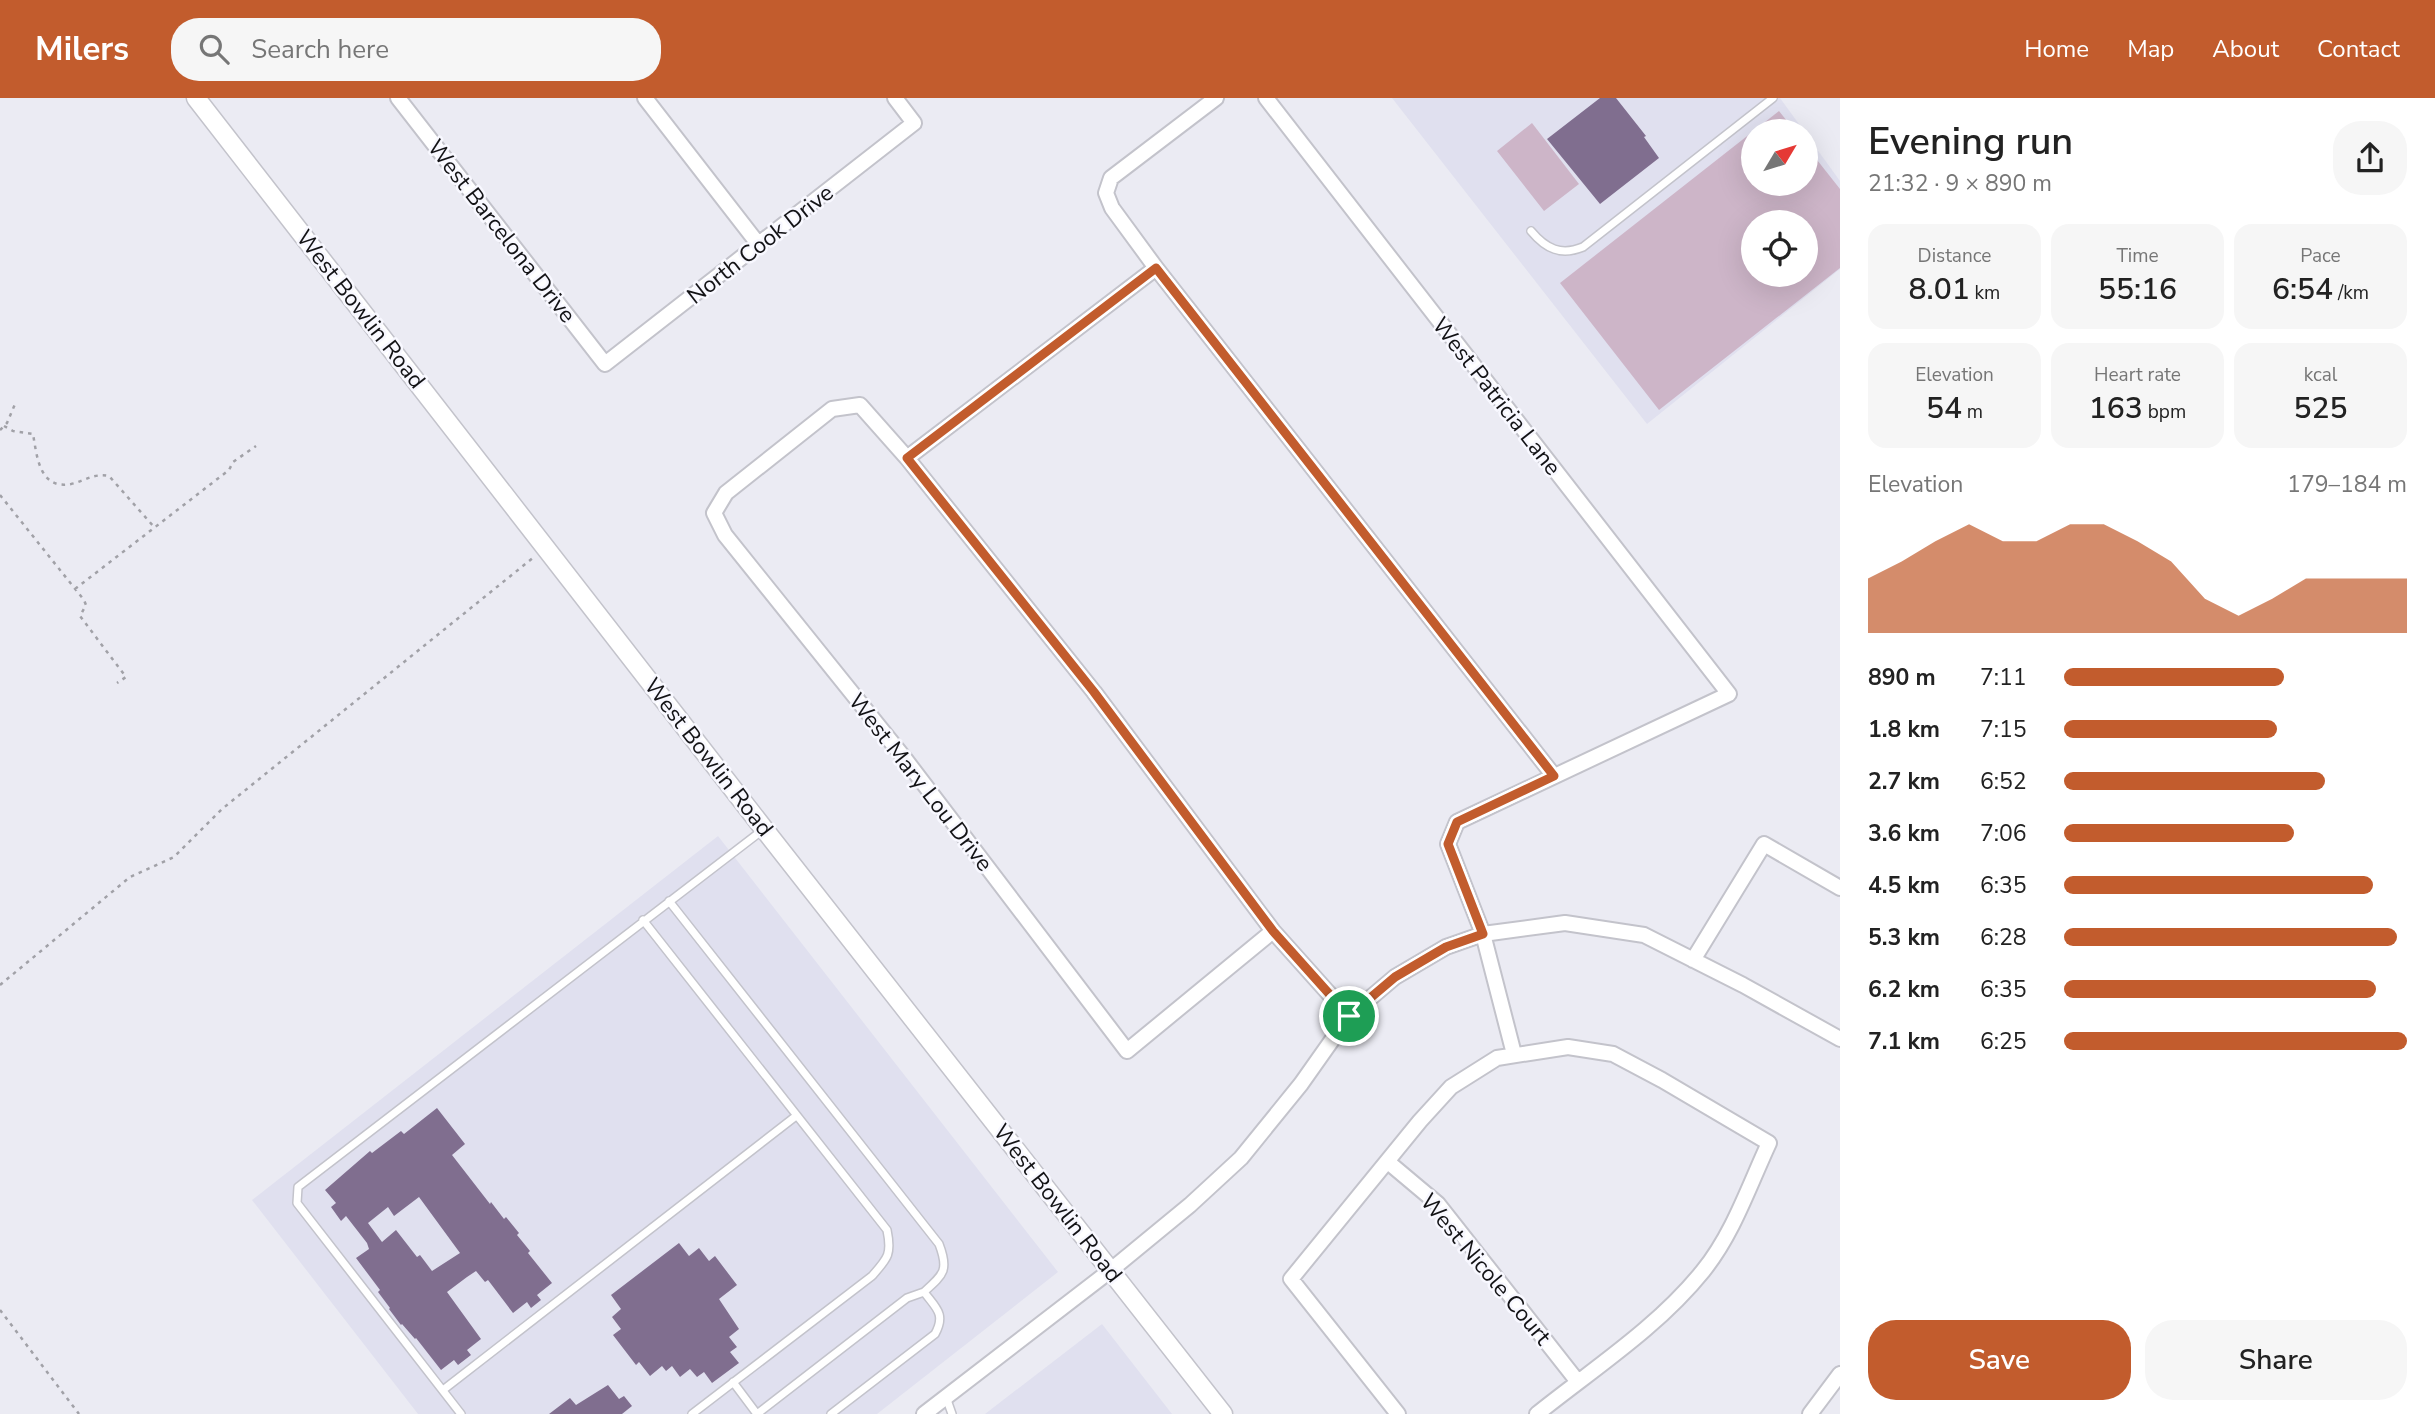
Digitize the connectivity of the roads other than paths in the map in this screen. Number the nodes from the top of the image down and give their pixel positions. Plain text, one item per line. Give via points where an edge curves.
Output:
1 (196, 98) edge
2 (398, 98) edge
3 (645, 98) edge
4 (895, 98) edge
5 (1216, 98) edge
6 (1266, 98) edge
7 (1773, 98) edge
8 (1531, 231) dead end
9 (759, 245) junction
10 (1156, 268) junction
11 (605, 364) joint
12 (907, 458) junction
13 (1554, 776) junction
14 (764, 829) junction
15 (1840, 888) edge
16 (668, 901) junction
17 (643, 920) junction
18 (1273, 931) junction
19 (1483, 934) junction
20 (1693, 960) junction
21 (1349, 1016) junction
22 (1840, 1039) edge
23 (1514, 1054) junction
24 (796, 1116) junction
25 (1388, 1162) junction
26 (1111, 1270) junction
27 (924, 1292) junction
28 (1840, 1374) edge
29 (733, 1382) junction
30 (1578, 1382) junction
31 (443, 1390) junction
32 (946, 1397) junction
33 (461, 1414) edge
34 (692, 1414) edge
35 (757, 1414) edge
36 (831, 1414) edge
37 (924, 1414) edge
38 (952, 1414) edge
39 (1223, 1414) edge
40 (1398, 1414) edge
41 (1537, 1414) edge
42 (1810, 1414) edge

1 - 14 street, West Bowlin Road
2 - 11 street, West Barcelona Drive
3 - 9 street
4 - 9 street, North Cook Drive via 914,123
5 - 10 street via 1111,178 1106,192 1112,208
6 - 13 street, West Patricia Lane via 1729,694
7 - 8 lane via 1583,247 1561,252 1549,248
9 - 11 street, North Cook Drive
10 - 12 street
10 - 13 street
12 - 18 street via 1094,692
12 - 18 street, West Mary Lou Drive via 860,405 832,409 726,494 714,513 725,535 905,759 1126,1051
13 - 19 street via 1457,822 1448,844
14 - 16 lane
14 - 26 street, West Bowlin Road
15 - 20 street via 1764,844
16 - 17 lane
16 - 27 lane via 939,1244 946,1262 941,1277
17 - 24 lane
17 - 31 lane via 298,1187 297,1203
18 - 21 street
19 - 20 street via 1565,923 1644,935
19 - 21 street via 1446,947 1395,977
19 - 23 street
20 - 22 street
21 - 26 street via 1241,1158
23 - 25 street via 1497,1058 1451,1087
23 - 30 street via 1568,1047 1613,1054 1769,1143 1732,1224 1704,1270 1644,1330
24 - 29 lane via 887,1230 891,1248 872,1276
24 - 31 lane
25 - 30 street, West Nicole Court via 1438,1204
25 - 40 street via 1291,1279
26 - 32 street
26 - 39 street, West Bowlin Road
27 - 35 lane via 907,1298
27 - 36 lane via 939,1311 941,1323 934,1334
28 - 42 street
29 - 34 lane
29 - 35 lane
30 - 41 street
31 - 33 lane
32 - 37 street
32 - 38 lane

